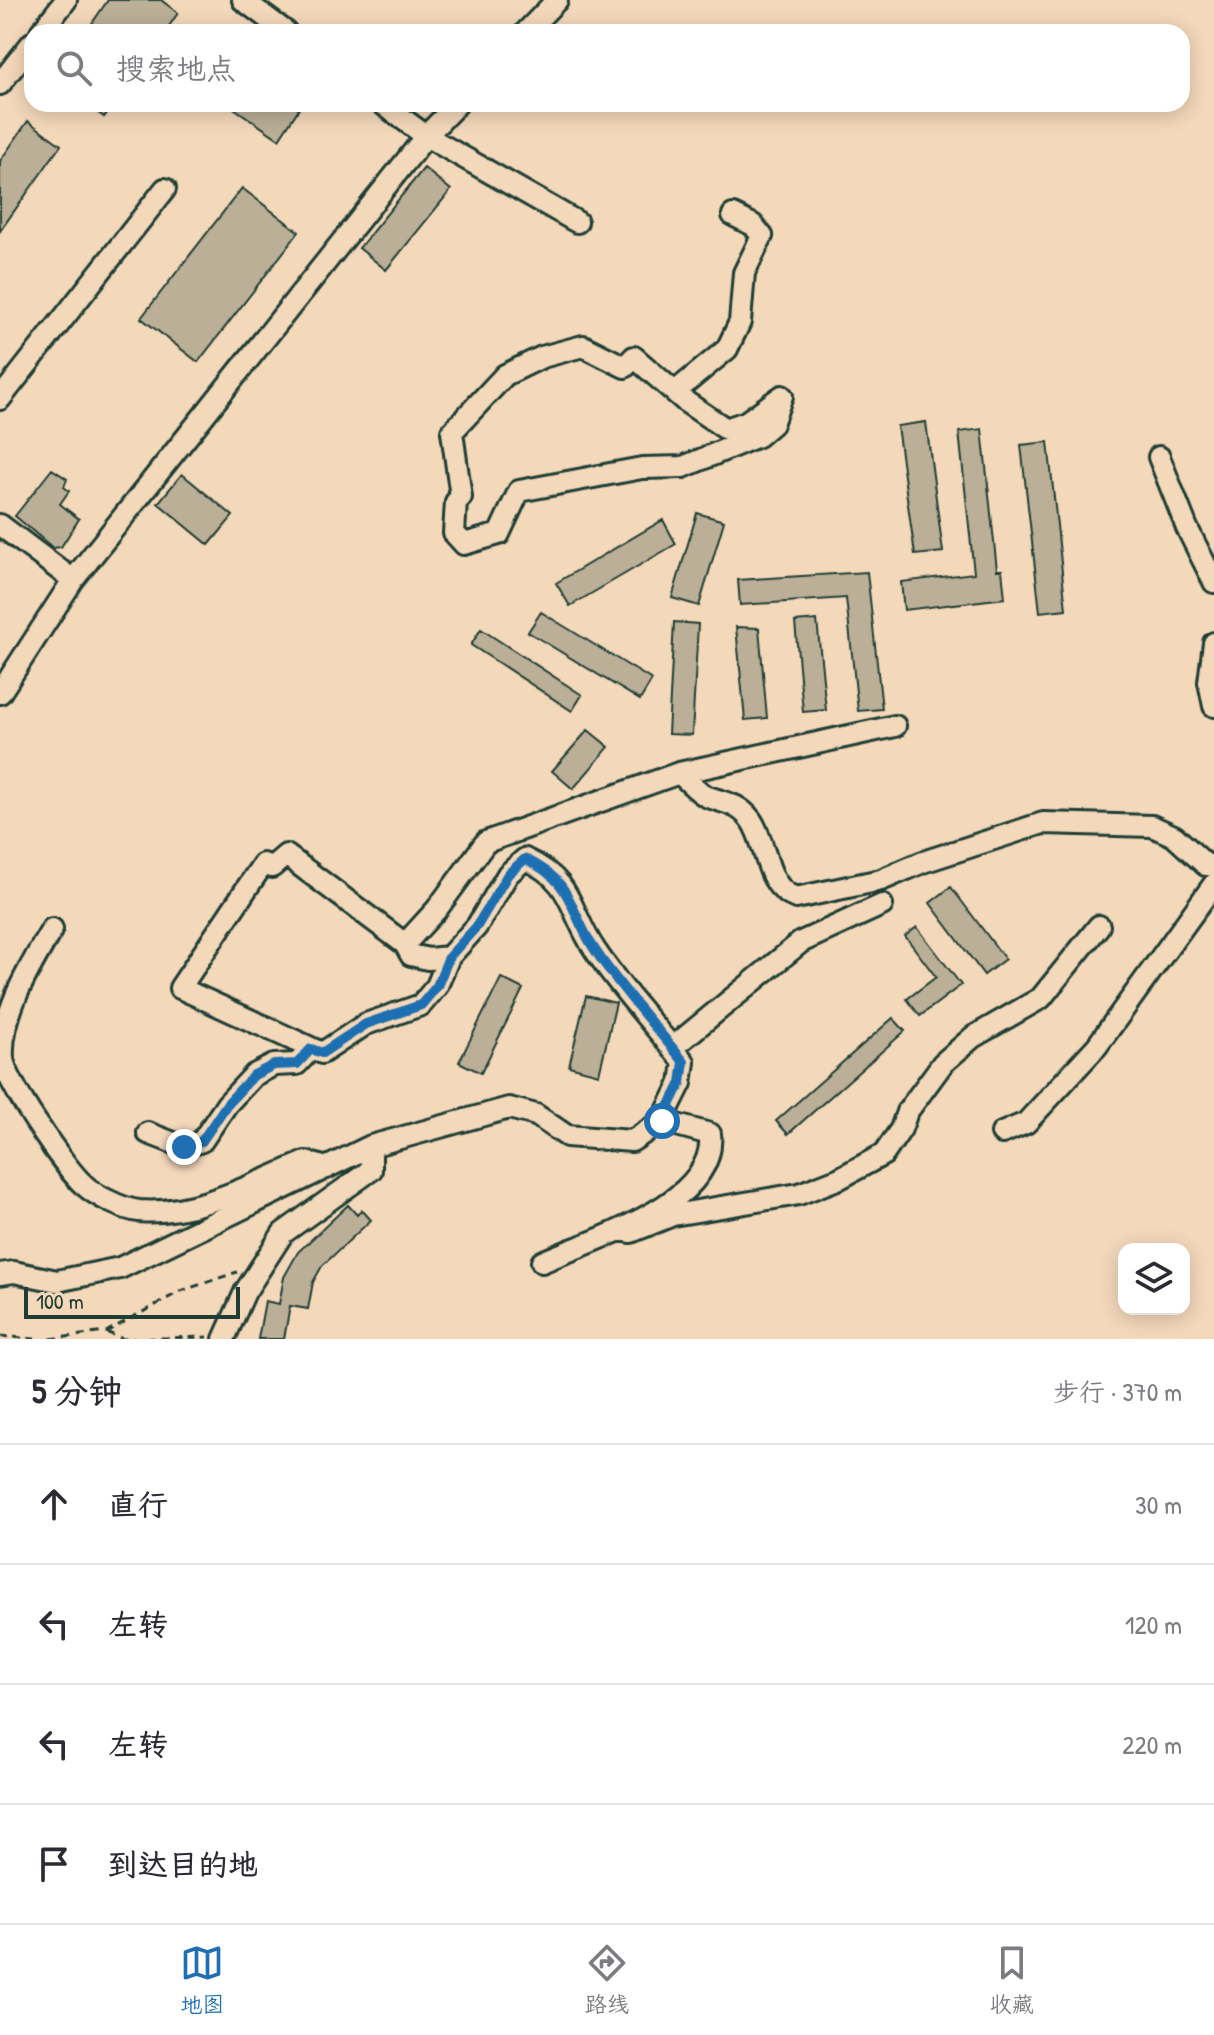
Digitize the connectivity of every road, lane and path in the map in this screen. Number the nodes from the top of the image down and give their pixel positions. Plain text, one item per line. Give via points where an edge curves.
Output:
1 (66, 0) edge
2 (243, 0) edge
3 (557, 0) edge
4 (47, 24) edge
5 (275, 24) edge
6 (534, 24) edge
7 (24, 53) edge
8 (0, 84) edge
9 (394, 112) edge
10 (449, 112) edge
11 (426, 136) junction
12 (165, 189) dead end
13 (733, 215) dead end
14 (577, 222) dead end
15 (675, 392) junction
16 (0, 399) edge
17 (1159, 457) dead end
18 (0, 525) edge
19 (73, 580) junction
20 (1214, 582) edge
21 (1214, 643) edge
22 (0, 693) edge
23 (1214, 706) edge
24 (895, 726) dead end
25 (679, 773) junction
26 (1214, 865) edge
27 (1214, 884) edge
28 (882, 905) dead end
29 (1099, 926) dead end
30 (52, 929) dead end
31 (405, 944) junction
32 (449, 957) junction
33 (672, 1048) junction
34 (311, 1049) junction
35 (662, 1121) junction
36 (148, 1133) dead end
37 (1002, 1133) dead end
38 (371, 1146) junction
39 (327, 1168) junction
40 (620, 1230) junction
41 (542, 1262) dead end
42 (264, 1263) junction
43 (0, 1274) edge
44 (106, 1332) junction
45 (0, 1336) edge
46 (224, 1338) edge
47 (35, 1339) edge
48 (50, 1339) edge

1 - 4 street
2 - 5 street
3 - 6 street
7 - 8 street
9 - 11 street
10 - 11 street
11 - 14 street
11 - 19 street
12 - 16 street
13 - 15 street via 762,236 744,273 740,322 727,349
15 - 15 street via 726,429 746,422 782,396 772,424 758,436 683,467 642,468 519,491 499,534 464,544 454,533 461,497 452,432 505,375 583,346 625,367 634,357
17 - 20 street
18 - 19 street
19 - 22 street
21 - 23 street via 1209,682
24 - 25 street
25 - 26 street via 706,796 741,809 753,823 776,883 796,898 881,880 1043,823 1152,826 1174,836 1206,865
25 - 31 street via 486,842
27 - 37 street via 1097,1046 1026,1123
28 - 33 street via 801,942
29 - 40 street via 1041,998 973,1037 943,1063 884,1154 799,1194 673,1215 631,1232
30 - 39 street via 8,1020 3,1060 35,1122 84,1185 137,1211 184,1208 306,1162
31 - 32 street via 411,955
31 - 34 street via 286,855 272,867 263,864 180,988
32 - 33 street via 477,926 508,874 525,859 550,871 568,894 593,948
32 - 34 street via 437,986 421,1005 366,1024 322,1053
33 - 35 street via 684,1062 681,1083
34 - 36 street via 297,1064 274,1065 254,1075 202,1141 184,1147
35 - 38 street via 632,1141 567,1136 536,1115 509,1108
35 - 40 street via 710,1134 711,1147 700,1174 673,1199
38 - 39 street
38 - 42 street via 371,1170 283,1233
39 - 43 street via 120,1268 57,1281
40 - 41 street
42 - 44 path via 181,1291
42 - 46 street
44 - 46 path via 123,1339
44 - 48 path
45 - 47 path

